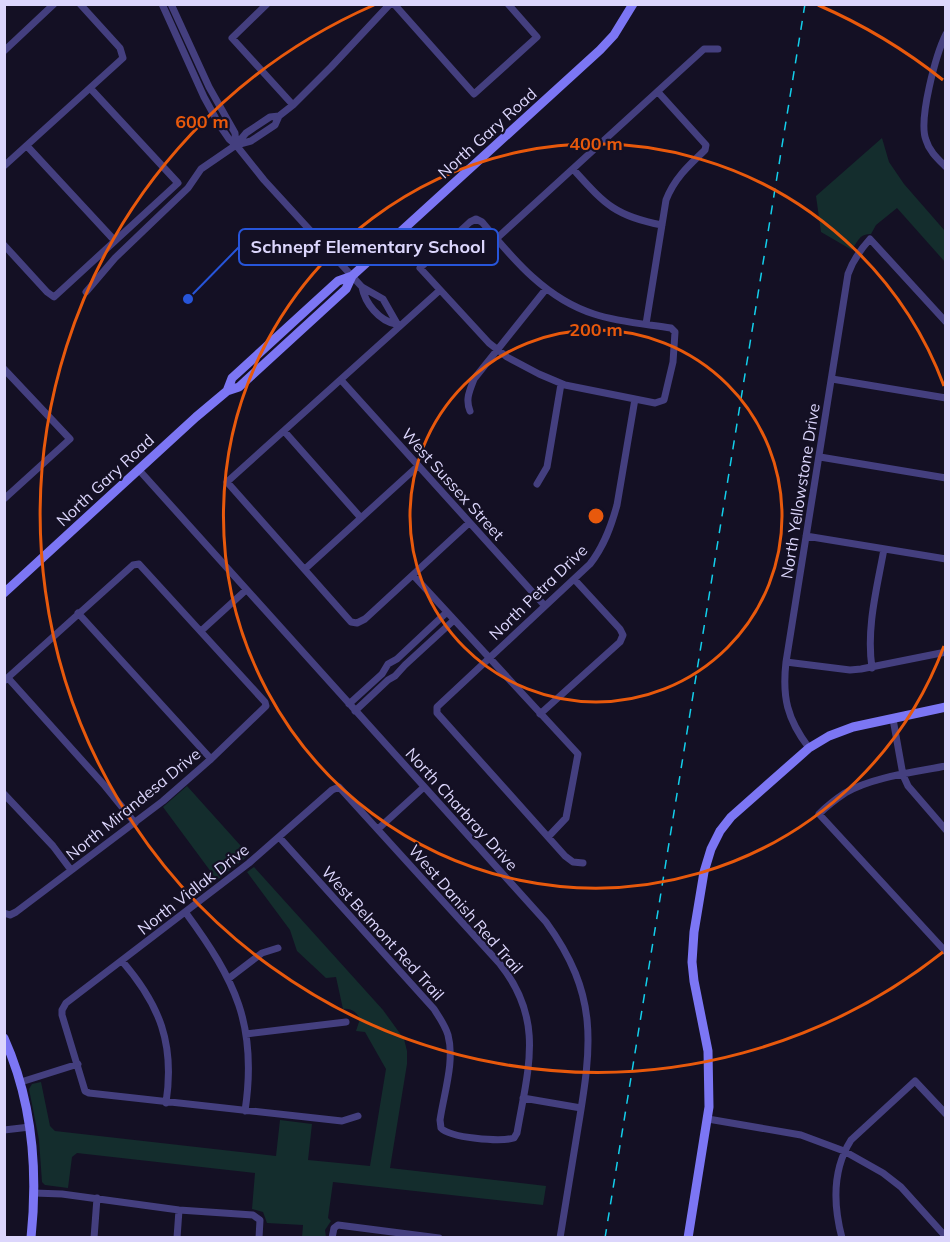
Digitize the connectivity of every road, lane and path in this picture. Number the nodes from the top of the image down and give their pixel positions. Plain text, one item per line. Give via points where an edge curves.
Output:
1 (54, 4) edge
2 (80, 4) edge
3 (162, 4) edge
4 (171, 4) edge
5 (267, 4) edge
6 (392, 4) edge
7 (508, 4) edge
8 (633, 4) edge
9 (945, 34) edge
10 (718, 49) dead end
11 (942, 50) edge
12 (4, 51) edge
13 (90, 88) junction
14 (658, 92) junction
15 (293, 105) junction
16 (236, 145) junction
17 (27, 146) junction
18 (4, 166) edge
19 (945, 167) edge
20 (573, 169) junction
21 (662, 225) junction
22 (496, 238) junction
23 (115, 241) junction
24 (4, 245) edge
25 (352, 276) junction
26 (362, 287) junction
27 (546, 289) junction
28 (440, 290) junction
29 (86, 292) dead end
30 (386, 304) junction
31 (377, 312) junction
32 (945, 322) edge
33 (646, 324) junction
34 (397, 325) junction
35 (496, 349) junction
36 (4, 369) edge
37 (832, 379) junction
38 (340, 380) junction
39 (561, 384) junction
40 (945, 398) edge
41 (635, 399) junction
42 (470, 411) dead end
43 (284, 431) junction
44 (819, 457) junction
45 (418, 466) junction
46 (140, 470) junction
47 (945, 478) edge
48 (537, 484) dead end
49 (4, 499) edge
50 (361, 518) junction
51 (470, 523) junction
52 (806, 536) junction
53 (884, 549) junction
54 (945, 559) edge
55 (305, 569) junction
56 (413, 575) junction
57 (574, 579) junction
58 (246, 590) junction
59 (4, 593) edge
60 (545, 606) junction
61 (447, 612) junction
62 (78, 613) junction
63 (454, 620) junction
64 (201, 631) junction
65 (945, 652) edge
66 (489, 658) junction
67 (392, 661) junction
68 (786, 662) junction
69 (872, 668) junction
70 (402, 669) junction
71 (6, 680) edge
72 (349, 704) junction
73 (945, 707) edge
74 (355, 711) junction
75 (540, 714) junction
76 (893, 719) junction
77 (809, 748) junction
78 (211, 759) junction
79 (945, 766) edge
80 (903, 775) junction
81 (339, 787) joint
82 (424, 787) junction
83 (4, 794) edge
84 (135, 823) junction
85 (378, 830) junction
86 (945, 830) edge
87 (279, 837) junction
88 (548, 837) junction
89 (583, 863) dead end
90 (71, 870) junction
91 (186, 913) junction
92 (8, 914) edge
93 (278, 948) dead end
94 (945, 952) edge
95 (122, 961) junction
96 (228, 979) junction
97 (346, 1022) dead end
98 (246, 1034) junction
99 (4, 1038) edge
100 (78, 1064) junction
101 (21, 1082) junction
102 (523, 1098) junction
103 (166, 1103) junction
104 (581, 1108) junction
105 (244, 1111) junction
106 (945, 1114) edge
107 (358, 1116) dead end
108 (708, 1119) junction
109 (30, 1127) junction
110 (4, 1130) edge
111 (514, 1138) joint
112 (844, 1151) junction
113 (34, 1193) junction
114 (97, 1198) junction
115 (180, 1209) junction
116 (416, 1236) edge
117 (842, 1237) edge
118 (945, 1237) edge
119 (31, 1238) edge
120 (94, 1238) edge
121 (177, 1238) edge
122 (259, 1238) edge
123 (332, 1238) edge
124 (439, 1238) edge
125 (560, 1238) edge
126 (688, 1238) edge

1 - 12 street
2 - 13 street via 123,53 123,58
3 - 16 street via 208,104
4 - 16 street via 235,133
5 - 15 street via 232,38
6 - 7 street via 474,94 537,37
6 - 15 street
8 - 25 street, North Gary Road via 600,50
9 - 11 street
10 - 14 street via 704,49
11 - 19 street via 923,121 931,150
13 - 17 street
13 - 23 street via 178,183
14 - 20 street
14 - 21 street via 705,145 705,150 672,185
15 - 16 street via 279,116 270,117
16 - 25 street
16 - 29 street via 201,169 188,188 115,258
17 - 18 street
17 - 23 street
20 - 21 street via 606,205 628,217
20 - 22 street
21 - 33 street
22 - 27 street
22 - 28 street via 476,219 420,268
23 - 24 street via 54,297
25 - 26 street
25 - 46 street, North Gary Road via 346,289 330,304
26 - 30 street
26 - 31 street via 363,295
27 - 33 street via 594,315
27 - 35 street
28 - 34 street
28 - 35 street
30 - 31 street
30 - 34 street
31 - 34 street
32 - 37 street, North Yellowstone Drive via 870,239 848,274
33 - 41 street via 675,332 673,362 664,400 655,403
34 - 38 street
35 - 39 street
35 - 42 street via 474,379 468,395
36 - 49 street via 70,439
37 - 40 street
37 - 44 street, North Yellowstone Drive
38 - 43 street
38 - 45 street, West Sussex Street
39 - 41 street
39 - 48 street via 546,467
41 - 57 street, North Petra Drive via 613,519 599,552
43 - 50 street
43 - 55 street via 227,482
44 - 47 street
44 - 52 street, North Yellowstone Drive
45 - 50 street
45 - 51 street, West Sussex Street
46 - 58 street, North Charbray Drive
46 - 59 street, North Gary Road
50 - 55 street
51 - 56 street
51 - 60 street, West Sussex Street
52 - 53 street
52 - 68 street, North Yellowstone Drive
53 - 54 street
53 - 69 street via 870,630
55 - 56 street via 351,622 357,623
56 - 61 street
57 - 60 street, North Petra Drive
57 - 75 street via 623,635 620,642
58 - 64 street
58 - 72 street, North Charbray Drive
60 - 66 street, North Petra Drive
61 - 63 street
61 - 67 street
62 - 64 street via 139,564
62 - 71 street
62 - 78 street
63 - 66 street
63 - 70 street
64 - 78 street, North Mirandesa Drive via 266,706
65 - 69 street
66 - 75 street
66 - 88 street, North Petra Drive via 440,703 437,713
67 - 70 street
67 - 72 street
68 - 69 street via 850,670
68 - 77 street, North Yellowstone Drive via 785,698 795,728
70 - 74 street
71 - 84 street
72 - 74 street, North Charbray Drive
73 - 76 street
74 - 82 street, North Charbray Drive
75 - 88 street via 578,754 566,818
76 - 77 street via 839,732
76 - 80 street
77 - 108 street via 731,817 707,860 692,962 708,1050
78 - 84 street, North Mirandesa Drive
79 - 80 street
80 - 86 street via 914,795
80 - 94 street via 855,788 819,814
81 - 85 street, West Danish Red Trail
81 - 87 street, North Vidlak Drive
82 - 85 street
82 - 104 street, North Charbray Drive via 546,922 572,962 584,997 588,1031
83 - 90 street
84 - 90 street, North Mirandesa Drive
85 - 102 street, West Danish Red Trail via 500,964 519,991 531,1035
87 - 91 street, North Vidlak Drive
87 - 111 street, West Belmont Red Trail via 442,1021 449,1060 441,1128 451,1134
88 - 89 street via 573,862
90 - 92 street, North Mirandesa Drive
91 - 95 street, North Vidlak Drive
91 - 96 street
93 - 96 street via 262,952
95 - 100 street, North Vidlak Drive via 62,1010
95 - 103 street via 144,989 163,1027 170,1063
96 - 98 street
97 - 98 street
98 - 105 street via 248,1078
99 - 101 street
100 - 101 street
100 - 103 street via 85,1091 89,1093
101 - 109 street
102 - 104 street
102 - 111 street, West Danish Red Trail
103 - 105 street
104 - 125 street, North Charbray Drive
105 - 107 street via 342,1121
106 - 112 street via 915,1081
108 - 112 street via 801,1135
108 - 126 street
109 - 110 street
109 - 113 street
112 - 117 street via 835,1199
112 - 118 street via 901,1187
113 - 114 street
113 - 119 street
114 - 115 street
114 - 120 street
115 - 121 street
115 - 122 street via 253,1215 261,1224
116 - 123 street via 336,1226
116 - 124 street

